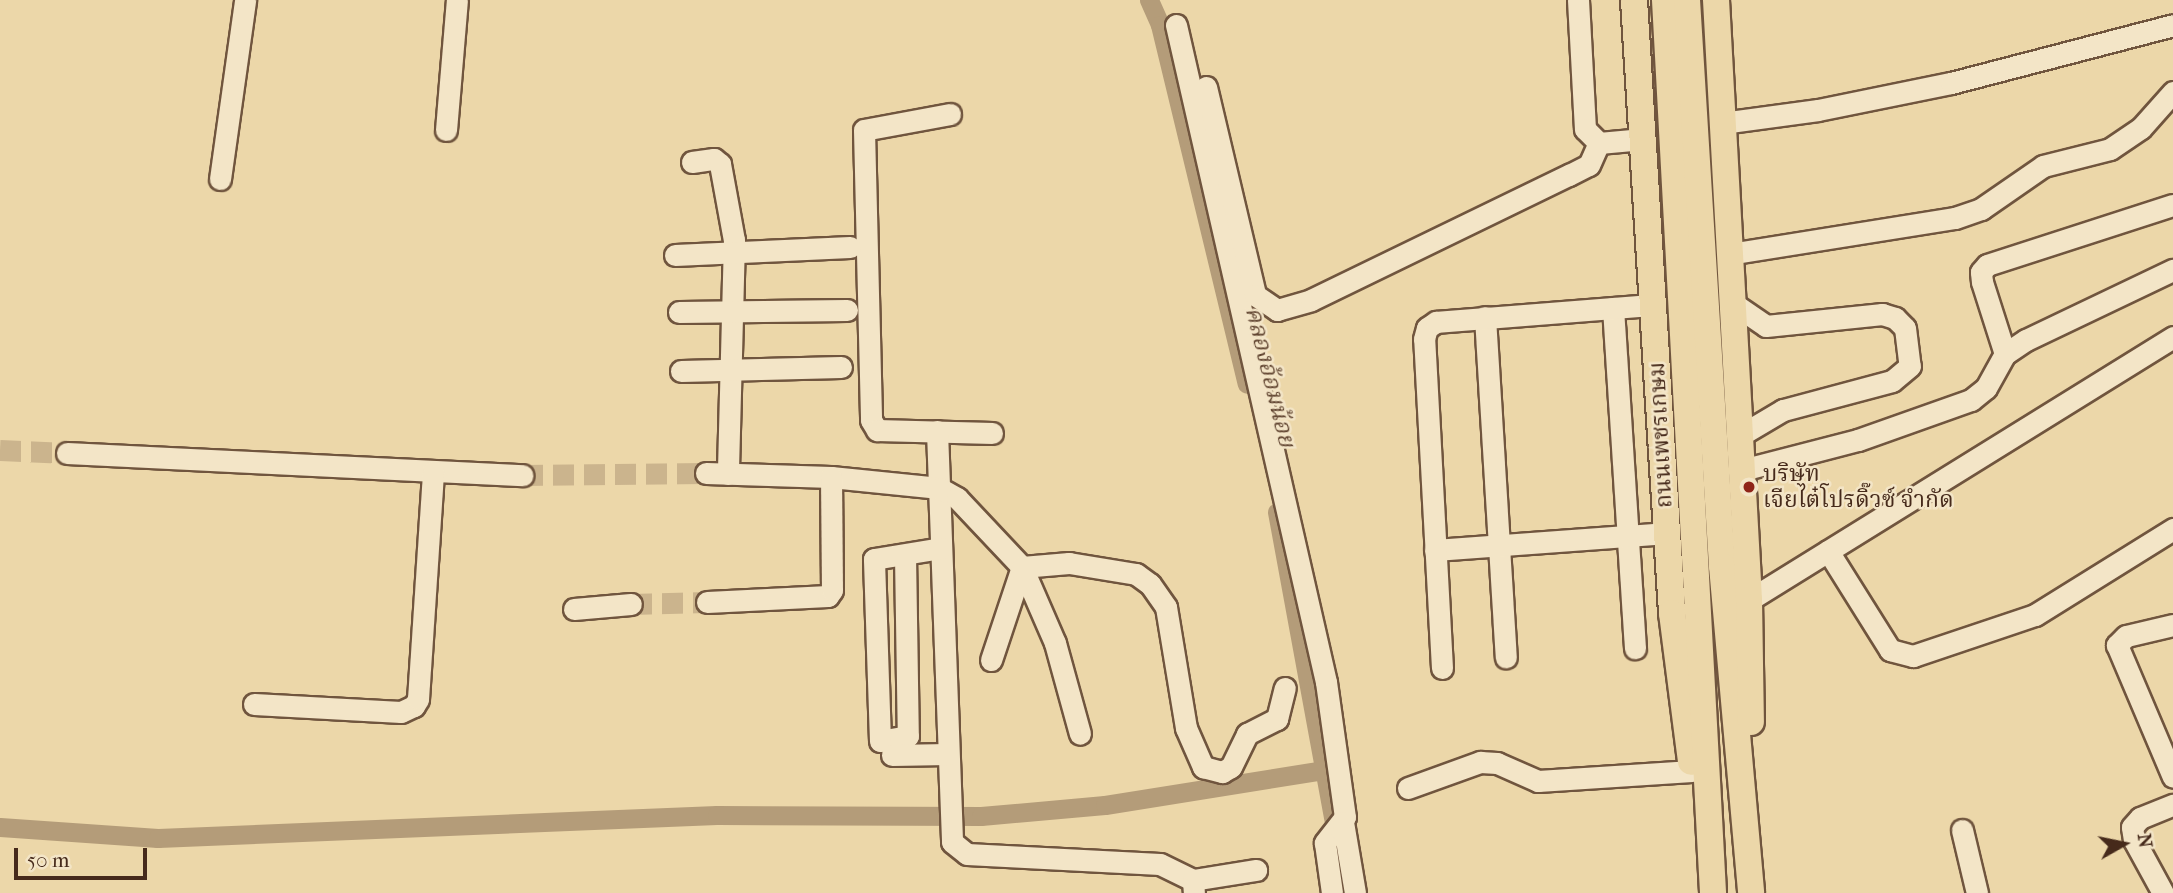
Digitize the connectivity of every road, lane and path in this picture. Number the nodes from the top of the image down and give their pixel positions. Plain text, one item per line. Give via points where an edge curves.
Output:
1 (245, 0) edge
2 (457, 0) edge
3 (1578, 0) edge
4 (1634, 0) edge
5 (1665, 0) edge
6 (1687, 0) edge
7 (1716, 0) edge
8 (1176, 25) dead end
9 (2173, 25) edge
10 (1206, 87) dead end
11 (2173, 92) edge
12 (950, 114) dead end
13 (1722, 122) junction
14 (446, 130) dead end
15 (1643, 139) junction
16 (1599, 143) junction
17 (692, 162) dead end
18 (220, 179) dead end
19 (2173, 205) edge
20 (850, 247) dead end
21 (734, 253) junction
22 (1729, 254) junction
23 (675, 255) dead end
24 (2173, 270) edge
25 (1731, 302) junction
26 (1653, 305) junction
27 (1613, 308) junction
28 (847, 310) dead end
29 (679, 312) dead end
30 (730, 313) junction
31 (1485, 317) junction
32 (2169, 347) edge
33 (2006, 354) junction
34 (841, 367) dead end
35 (681, 371) dead end
36 (730, 371) junction
37 (937, 431) junction
38 (992, 433) dead end
39 (1739, 436) junction
40 (66, 453) tunnel mouth
41 (1742, 470) junction
42 (433, 471) junction
43 (706, 473) tunnel mouth
44 (728, 474) junction
45 (522, 475) tunnel mouth
46 (831, 477) junction
47 (939, 488) junction
48 (2173, 529) edge
49 (1667, 533) junction
50 (1628, 536) junction
51 (1499, 546) junction
52 (941, 548) junction
53 (1435, 550) junction
54 (1828, 551) junction
55 (905, 555) junction
56 (1022, 567) junction
57 (1749, 600) junction
58 (707, 602) tunnel mouth
59 (631, 604) tunnel mouth
60 (574, 609) dead end
61 (2173, 625) edge
62 (1635, 648) dead end
63 (1506, 657) dead end
64 (991, 660) dead end
65 (1442, 668) dead end
66 (1285, 688) dead end
67 (254, 705) dead end
68 (1080, 734) dead end
69 (948, 754) junction
70 (892, 755) dead end
71 (1692, 771) junction
72 (2173, 777) edge
73 (1408, 788) dead end
74 (2173, 805) edge
75 (1337, 828) junction
76 (1962, 830) dead end
77 (1749, 864) junction
78 (1712, 866) junction
79 (1256, 870) dead end
80 (1194, 887) edge
81 (1332, 893) edge
82 (1355, 893) edge
83 (1713, 893) edge
84 (1751, 893) edge
85 (1977, 893) edge
86 (2163, 893) edge

1 - 18 street
2 - 14 street
3 - 16 street via 1585,129
4 - 15 main road, ถนนเพชรเกษม
5 - 78 main road, ถนนเพชรเกษม
6 - 77 main road via 1723,566
7 - 13 main road
8 - 75 street via 1326,682
9 - 13 street via 1951,83 1818,110
10 - 16 street via 1255,295 1277,310 1311,300 1589,165
11 - 22 street via 2141,128 2110,149 2043,166 1981,209 1955,218
12 - 37 street via 864,130 863,140 871,420 877,430
13 - 22 main road
15 - 16 street
15 - 26 main road, ถนนเพชรเกษม
17 - 21 street via 714,159 720,164
19 - 33 street via 1987,265 1982,282
20 - 21 street
21 - 23 street
21 - 30 street
22 - 25 main road
24 - 33 street via 2026,340
25 - 39 main road
25 - 39 street via 1766,326 1882,314 1895,318 1905,328 1910,366 1892,381 1783,410
26 - 27 street
26 - 49 main road, ถนนเพชรเกษม
27 - 31 street
27 - 50 street
28 - 30 street
29 - 30 street
30 - 36 street
31 - 51 street
31 - 53 street via 1436,322 1427,328 1424,339
32 - 54 street
33 - 41 street via 1986,388 1971,400 1858,440
34 - 36 street
35 - 36 street
36 - 44 street
37 - 38 street
37 - 47 street
39 - 41 main road
40 - 42 street
41 - 57 main road
42 - 45 street
42 - 67 street via 414,706 401,712
43 - 44 street
44 - 46 street
46 - 47 street
46 - 58 street via 832,590 828,596
47 - 52 street
47 - 56 street via 957,498
48 - 54 street via 2035,615 1913,656 1890,650
49 - 50 street
49 - 71 main road, ถนนเพชรเกษม via 1678,672
50 - 51 street
50 - 62 street
51 - 53 street
51 - 63 street
52 - 55 street
52 - 69 street
53 - 65 street
54 - 57 street
55 - 55 street via 908,736 880,741 874,559
56 - 64 street
56 - 66 street via 1069,563 1110,567 1150,584 1166,607 1195,753 1203,767 1212,771 1231,767 1247,734 1276,719
56 - 68 street via 1055,643
57 - 77 main road
59 - 60 street
61 - 72 street via 2126,636 2117,645
69 - 70 street
69 - 80 street via 952,842 967,854 1160,864
71 - 73 street via 1538,781 1497,763 1480,762
71 - 78 main road, ถนนเพชรเกษม
74 - 86 street via 2140,818 2132,827 2134,840
75 - 81 street
75 - 82 street
76 - 85 street
77 - 84 main road
78 - 83 main road, ถนนเพชรเกษม
79 - 80 street

